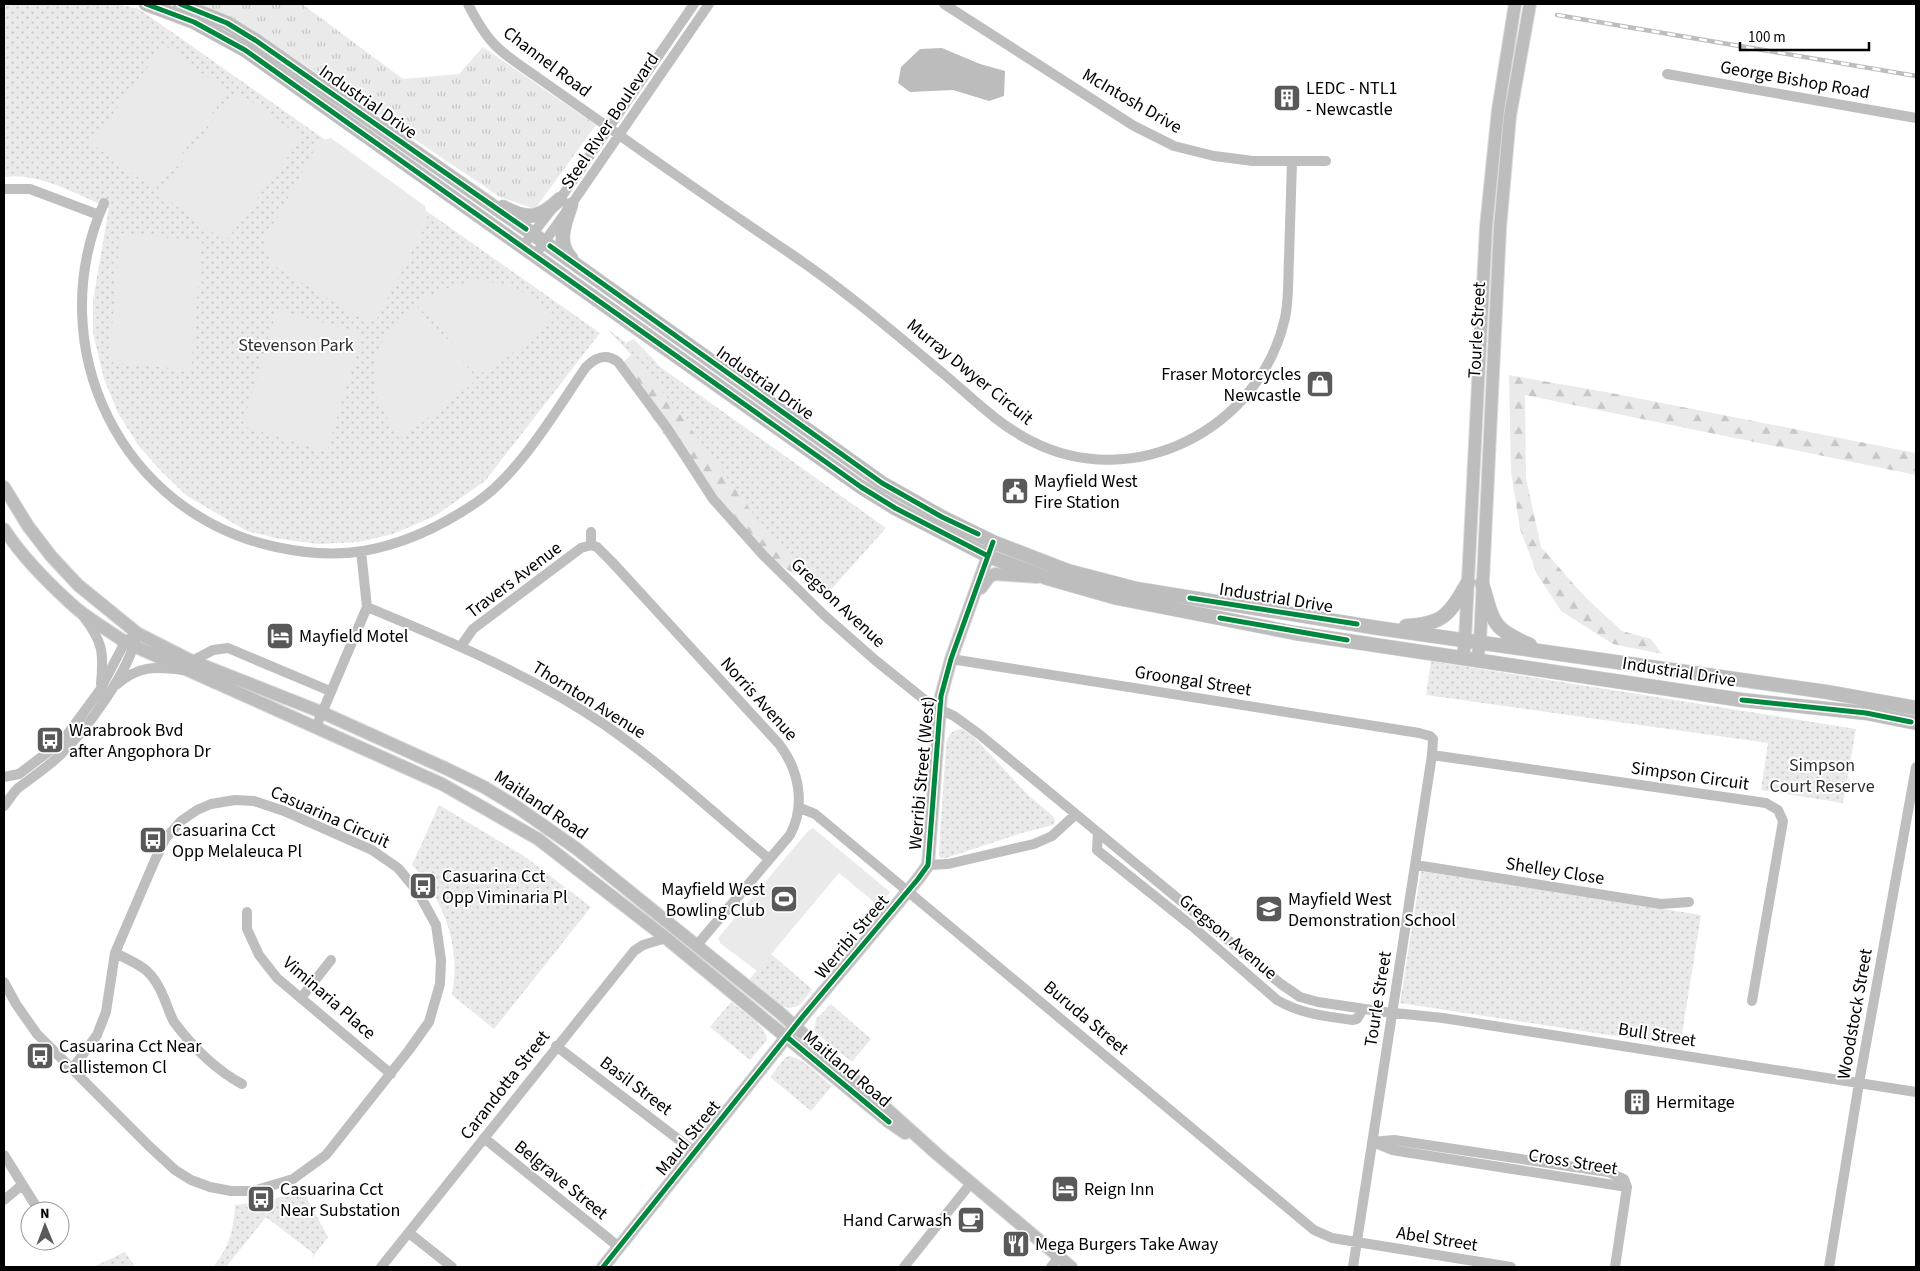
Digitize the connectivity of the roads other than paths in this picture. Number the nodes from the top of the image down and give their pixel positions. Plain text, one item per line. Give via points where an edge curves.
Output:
1 (146, 4) edge
2 (180, 4) edge
3 (468, 4) edge
4 (694, 4) edge
5 (709, 4) edge
6 (944, 4) edge
7 (1515, 4) edge
8 (1530, 4) edge
9 (1667, 74) dead end
10 (1916, 118) edge
11 (609, 128) junction
12 (619, 135) junction
13 (1326, 161) dead end
14 (1292, 162) junction
15 (458, 183) junction
16 (4, 189) edge
17 (566, 202) junction
18 (104, 203) dead end
19 (99, 215) junction
20 (533, 234) junction
21 (544, 242) junction
22 (523, 246) junction
23 (535, 255) junction
24 (582, 269) junction
25 (4, 487) edge
26 (4, 529) edge
27 (591, 532) dead end
28 (993, 542) junction
29 (591, 545) junction
30 (362, 551) junction
31 (988, 556) junction
32 (1047, 578) junction
33 (1475, 583) junction
34 (367, 607) junction
35 (970, 608) junction
36 (78, 610) junction
37 (1378, 628) junction
38 (137, 632) junction
39 (1465, 640) junction
40 (1480, 642) junction
41 (130, 645) junction
42 (461, 646) junction
43 (1544, 652) junction
44 (1463, 658) junction
45 (951, 659) junction
46 (1477, 660) junction
47 (190, 666) junction
48 (105, 690) junction
49 (330, 691) junction
50 (1916, 708) edge
51 (940, 710) junction
52 (321, 712) junction
53 (1916, 723) edge
54 (316, 727) junction
55 (1430, 736) joint
56 (1432, 755) junction
57 (1916, 767) edge
58 (4, 777) edge
59 (4, 806) edge
60 (800, 808) junction
61 (1075, 814) junction
62 (1098, 833) junction
63 (769, 860) junction
64 (928, 864) junction
65 (1416, 865) junction
66 (909, 890) junction
67 (1689, 902) dead end
68 (248, 912) dead end
69 (666, 938) junction
70 (697, 945) junction
71 (115, 953) junction
72 (331, 960) dead end
73 (4, 982) edge
74 (301, 998) junction
75 (1752, 1001) dead end
76 (1363, 1009) junction
77 (1393, 1013) junction
78 (795, 1026) junction
79 (787, 1037) junction
80 (556, 1046) junction
81 (72, 1069) junction
82 (391, 1074) junction
83 (1859, 1083) junction
84 (242, 1084) dead end
85 (1916, 1092) edge
86 (484, 1138) junction
87 (1372, 1142) junction
88 (695, 1152) junction
89 (4, 1155) edge
90 (938, 1155) junction
91 (971, 1183) junction
92 (22, 1186) junction
93 (4, 1200) edge
94 (32, 1201) edge
95 (409, 1233) junction
96 (1357, 1242) junction
97 (619, 1247) junction
98 (1059, 1257) junction
99 (381, 1267) edge
100 (452, 1267) edge
101 (603, 1267) edge
102 (904, 1267) edge
103 (1051, 1267) edge
104 (1072, 1267) edge
105 (1354, 1267) edge
106 (1511, 1267) edge
107 (1615, 1267) edge
108 (1829, 1267) edge

1 - 22 highway, Industrial Drive via 194,22 245,50
2 - 15 highway, Industrial Drive via 227,23 255,40
3 - 11 street, Channel Road via 480,27 498,48
4 - 11 street, Steel River Boulevard
5 - 12 street, Steel River Boulevard
6 - 14 street, McIntosh Drive via 1134,126 1174,146 1214,156
7 - 33 main road, Tourle Street via 1498,110 1486,227
8 - 33 main road, Tourle Street via 1510,116
9 - 10 street, George Bishop Road
11 - 12 street, Channel Road
11 - 17 street, Steel River Boulevard
12 - 14 street, Murray Dwyer Circuit via 817,272 1007,427 1032,442 1057,451 1113,460 1146,456 1185,443 1215,426 1236,408 1258,380 1277,344 1285,316
12 - 17 street, Steel River Boulevard
13 - 14 street, McIntosh Drive
15 - 17 highway via 508,210 528,216 538,216
15 - 20 highway, Industrial Drive
16 - 19 street via 30,189
17 - 20 street, Steel River Boulevard
17 - 21 street, Steel River Boulevard
17 - 24 highway via 563,243 567,254
18 - 19 street
19 - 30 street via 85,268 83,330 90,373 100,400 130,453 162,488 186,508 224,530 261,544 290,550
20 - 21 highway, Industrial Drive
20 - 22 street, Steel River Boulevard
21 - 23 street, Steel River Boulevard
21 - 24 highway, Industrial Drive
22 - 23 highway, Industrial Drive
23 - 31 highway, Industrial Drive via 861,487 903,513
24 - 28 highway, Industrial Drive via 882,483
25 - 38 main road, Maitland Road via 51,556 78,585
26 - 36 main road, Maitland Road via 30,562
27 - 29 street
28 - 31 main road, Werribi Street (West)
28 - 37 highway, Industrial Drive via 1068,571 1137,589
29 - 42 street, Travers Avenue via 581,548 473,629
29 - 60 street, Norris Avenue via 612,562 779,744 789,757 796,776
30 - 34 street
30 - 51 street, Gregson Avenue via 395,544 429,530 479,501 521,458 586,367 600,356 613,358 667,428 714,499 763,555 831,622
31 - 32 highway, Industrial Drive
31 - 35 main road, Werribi Street (West)
32 - 35 main road via 992,575 986,579
32 - 44 highway, Industrial Drive via 1156,607 1296,633
33 - 37 highway via 1441,619 1421,625
33 - 39 main road, Tourle Street
33 - 40 main road, Tourle Street
33 - 43 highway via 1499,629
34 - 42 street, Thornton Avenue
34 - 49 street
35 - 45 main road, Werribi Street (West)
36 - 41 main road, Maitland Road
36 - 48 street via 102,651
37 - 39 highway, Industrial Drive
38 - 41 street
38 - 47 main road, Maitland Road
39 - 40 highway, Industrial Drive
39 - 44 main road, Tourle Street
40 - 43 highway, Industrial Drive
40 - 46 main road, Tourle Street
41 - 47 main road, Maitland Road
41 - 48 street
42 - 63 street, Thornton Avenue via 534,683 605,725 647,756
43 - 50 highway, Industrial Drive via 1827,692
44 - 46 highway, Industrial Drive
45 - 51 main road, Werribi Street (West) via 940,696
45 - 55 street, Groongal Street
46 - 53 highway, Industrial Drive via 1742,700 1866,713
47 - 48 street via 140,670
47 - 49 street via 214,650 228,648
47 - 52 main road, Maitland Road
47 - 54 main road, Maitland Road
48 - 58 street via 48,752 19,774
48 - 59 street via 94,716 78,737 16,790
49 - 52 street
51 - 61 street, Gregson Avenue via 979,734
51 - 64 main road, Werribi Street (West)
52 - 54 street
52 - 70 main road, Maitland Road via 447,768 517,807 577,849
54 - 69 main road, Maitland Road via 442,784 510,822 538,839
55 - 56 street, Tourle Street via 1434,743
56 - 65 street, Tourle Street
56 - 75 street, Simpson Circuit via 1766,803 1778,810 1783,821
57 - 83 street, Woodstock Street
60 - 63 street, Norris Avenue via 790,835
60 - 66 street, Buruda Street via 815,814
61 - 62 street, Gregson Avenue
61 - 64 street via 1052,836 1034,844 948,864
62 - 76 street, Gregson Avenue via 1290,991 1308,1000
62 - 76 street, Gregson Avenue via 1096,850 1192,926 1277,1000 1305,1013 1352,1020 1357,1019
63 - 70 street, Norris Avenue
64 - 66 main road, Werribi Street
65 - 67 street, Shelley Close via 1661,904
65 - 77 street, Tourle Street
66 - 78 main road, Werribi Street
66 - 96 street, Buruda Street via 1314,1230 1332,1238
68 - 74 street, Viminaria Place via 247,929 259,955 277,978
69 - 79 main road, Maitland Road
69 - 80 street, Carandotta Street via 634,951
70 - 78 main road, Maitland Road
71 - 81 street, Casuarina Circuit via 106,1012 97,1035
71 - 82 street, Casuarina Circuit via 155,860 181,821 211,804 235,800 254,801 284,811 372,850 398,868 418,892 436,925 441,960 440,984 429,1022
71 - 84 street via 144,966 158,983 174,1021 204,1056
72 - 74 street
73 - 81 street, Casuarina Circuit via 37,1034
74 - 82 street, Viminaria Place
76 - 77 street, Gregson Avenue
77 - 83 street, Bull Street
77 - 87 street, Tourle Street
78 - 79 main road, Maud Street
78 - 90 main road, Maitland Road
79 - 88 main road, Maud Street
79 - 90 main road, Maitland Road via 889,1122
80 - 86 street, Carandotta Street
80 - 88 street, Basil Street
81 - 82 street, Casuarina Circuit via 175,1170 210,1187 253,1191 293,1180 326,1155
83 - 85 street, Bull Street
83 - 108 street, Woodstock Street
86 - 95 street, Carandotta Street
86 - 97 street, Belgrave Street
87 - 96 street, Tourle Street
87 - 107 street, Cross Street via 1392,1150 1627,1187
88 - 97 main road, Maud Street
89 - 92 street
90 - 91 main road, Maitland Road
91 - 98 main road, Maitland Road
91 - 102 street
92 - 93 street
92 - 94 street
95 - 99 street, Carandotta Street
95 - 100 street
96 - 105 street, Tourle Street
96 - 106 street, Abel Street
97 - 101 main road, Maud Street
98 - 103 street
98 - 104 main road, Maitland Road

